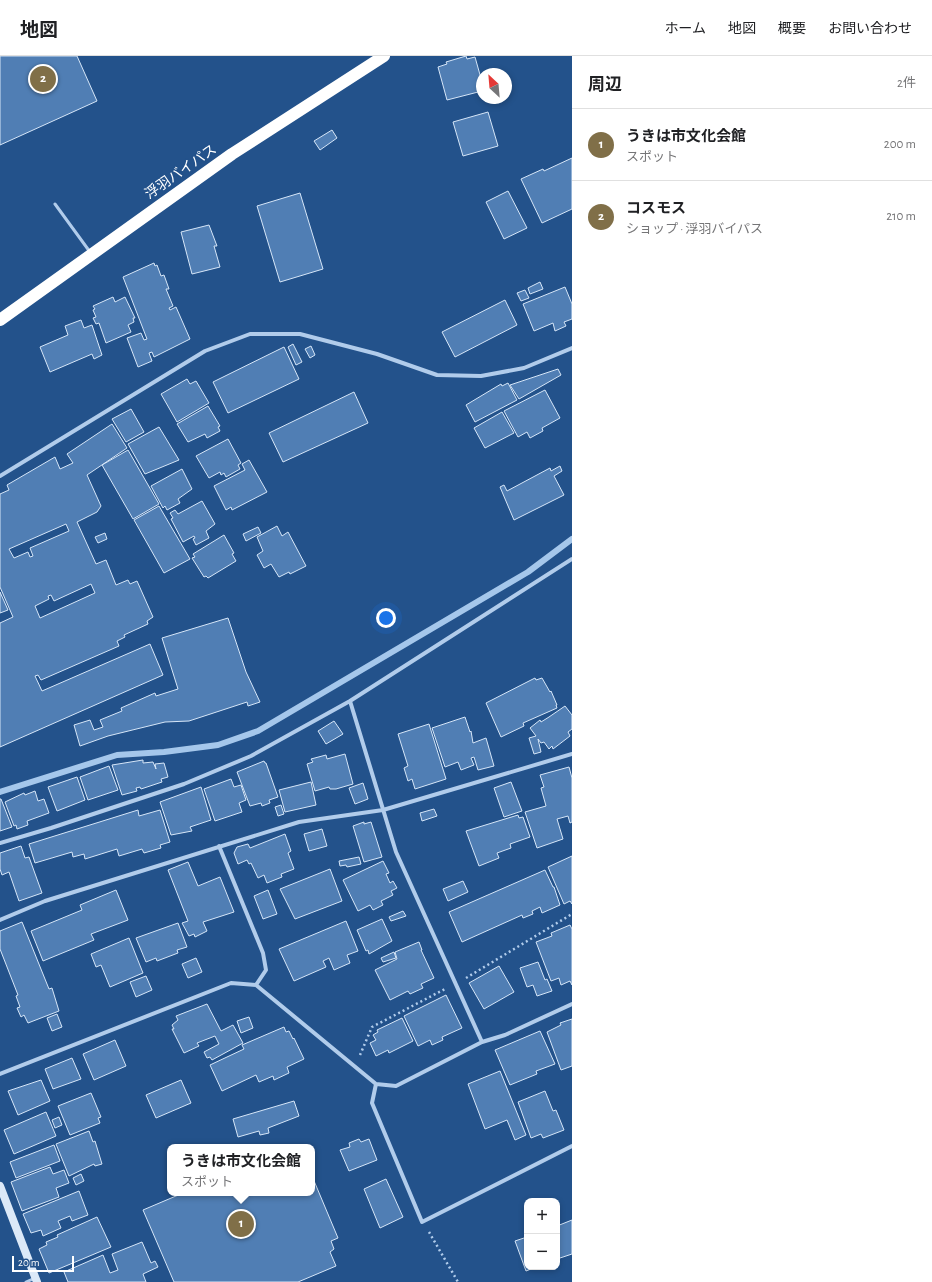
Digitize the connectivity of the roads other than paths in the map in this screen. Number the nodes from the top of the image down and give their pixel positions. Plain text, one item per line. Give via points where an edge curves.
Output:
1 (384, 56) edge
2 (55, 204) dead end
3 (91, 254) junction
4 (1, 317) edge
5 (572, 348) edge
6 (0, 476) edge
7 (572, 559) edge
8 (350, 701) junction
9 (572, 754) edge
10 (383, 810) junction
11 (0, 843) edge
12 (220, 846) junction
13 (0, 920) edge
14 (256, 986) junction
15 (572, 1004) edge
16 (482, 1042) junction
17 (0, 1074) edge
18 (376, 1084) junction
19 (572, 1146) edge
20 (0, 1186) edge
21 (36, 1280) edge
22 (26, 1282) edge

1 - 3 highway, 浮羽バイパス via 232,154
2 - 3 lane
3 - 4 highway, 浮羽バイパス
5 - 6 street via 524,368 480,376 437,376 377,354 300,334 250,334 205,351
7 - 8 street
8 - 10 street
8 - 11 street via 251,756 184,784
9 - 10 street
10 - 12 street via 299,822
10 - 16 street via 396,852
12 - 13 street via 44,901
12 - 14 street via 263,953 266,970
14 - 17 street via 231,983
14 - 18 street
15 - 16 street via 505,1035
16 - 18 street via 396,1086
18 - 19 street via 372,1103 422,1222
20 - 21 main road
21 - 22 lane

